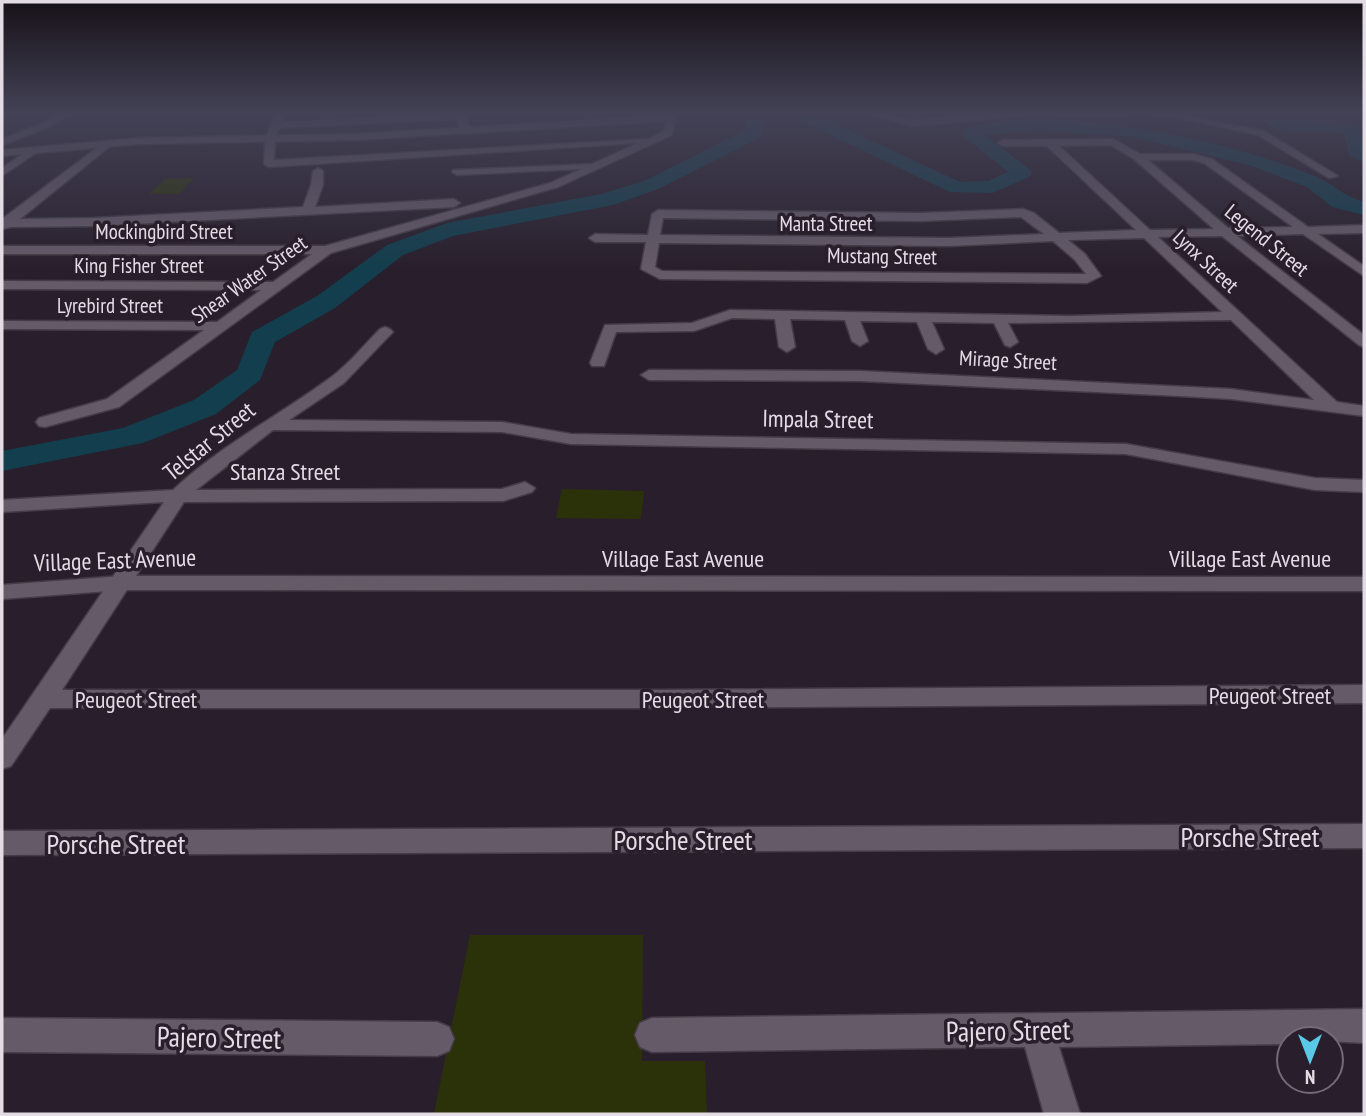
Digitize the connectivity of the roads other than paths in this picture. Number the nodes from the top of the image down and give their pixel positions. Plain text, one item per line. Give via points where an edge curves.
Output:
1 (79, 165) edge
2 (584, 165) edge
3 (601, 165) edge
4 (1073, 165) edge
5 (1147, 165) edge
6 (1213, 165) edge
7 (1315, 165) edge
8 (318, 171) dead end
9 (457, 172) dead end
10 (1333, 176) dead end
11 (495, 201) junction
12 (308, 211) junction
13 (4, 224) edge
14 (1364, 229) edge
15 (1304, 230) junction
16 (1225, 232) junction
17 (1146, 234) junction
18 (595, 238) dead end
19 (1058, 238) junction
20 (654, 240) junction
21 (2, 250) edge
22 (326, 250) junction
23 (1364, 272) edge
24 (2, 285) edge
25 (275, 286) junction
26 (782, 314) junction
27 (851, 315) junction
28 (922, 316) junction
29 (1234, 316) junction
30 (999, 319) junction
31 (2, 325) edge
32 (218, 326) junction
33 (385, 332) dead end
34 (860, 341) dead end
35 (1010, 342) dead end
36 (1364, 342) edge
37 (787, 347) dead end
38 (936, 349) dead end
39 (598, 363) dead end
40 (649, 375) dead end
41 (1334, 408) junction
42 (1364, 411) edge
43 (45, 422) dead end
44 (268, 425) junction
45 (1364, 486) edge
46 (525, 488) dead end
47 (178, 496) junction
48 (2, 506) edge
49 (122, 583) junction
50 (1364, 584) edge
51 (2, 592) edge
52 (1364, 694) edge
53 (43, 699) junction
54 (2, 759) edge
55 (1364, 836) edge
56 (2, 844) edge
57 (1364, 1026) edge
58 (1037, 1029) junction
59 (2, 1035) edge
60 (652, 1035) dead end
61 (436, 1039) dead end
62 (1062, 1114) edge

1 - 13 street
2 - 9 street
3 - 11 street, Shear Water Street via 554,185
4 - 17 street, Lynx Street
5 - 16 street, Legend Street
6 - 15 street
7 - 10 street
8 - 12 street
11 - 12 street
11 - 22 street, Shear Water Street
12 - 13 street
14 - 15 street, Manta Street
15 - 16 street, Manta Street
15 - 23 street
16 - 17 street, Manta Street
16 - 36 street, Legend Street
17 - 19 street, Manta Street
17 - 29 street, Lynx Street
18 - 20 street, Manta Street
19 - 20 street, Manta Street
19 - 20 street via 1023,214 658,214
19 - 20 street, Mustang Street via 1093,273 1091,278 657,277 648,269
21 - 22 street, Mockingbird Street
22 - 25 street, Shear Water Street
24 - 25 street, King Fisher Street
25 - 32 street, Shear Water Street
26 - 27 street
26 - 37 street
26 - 39 street via 730,314 694,327 610,328
27 - 28 street
27 - 34 street
28 - 30 street
28 - 38 street
29 - 30 street
29 - 41 street, Lynx Street
30 - 35 street
31 - 32 street, Lyrebird Street
32 - 43 street, Shear Water Street via 113,403
33 - 44 street, Telstar Street via 338,380
40 - 41 street, Mirage Street via 860,376 1153,390 1231,394
41 - 42 street, Mirage Street
44 - 45 street, Impala Street via 502,428 571,439 1113,449 1315,484
44 - 47 street, Telstar Street
46 - 47 street, Stanza Street via 503,495
47 - 48 street, Stanza Street
47 - 49 street, Telstar Street
49 - 50 street, Village East Avenue
49 - 51 street, Village East Avenue
49 - 53 street, Telstar Street
52 - 53 street, Peugeot Street
53 - 54 street, Telstar Street
55 - 56 street, Porsche Street
57 - 58 street, Pajero Street
58 - 60 street, Pajero Street
58 - 62 street
59 - 61 street, Pajero Street

